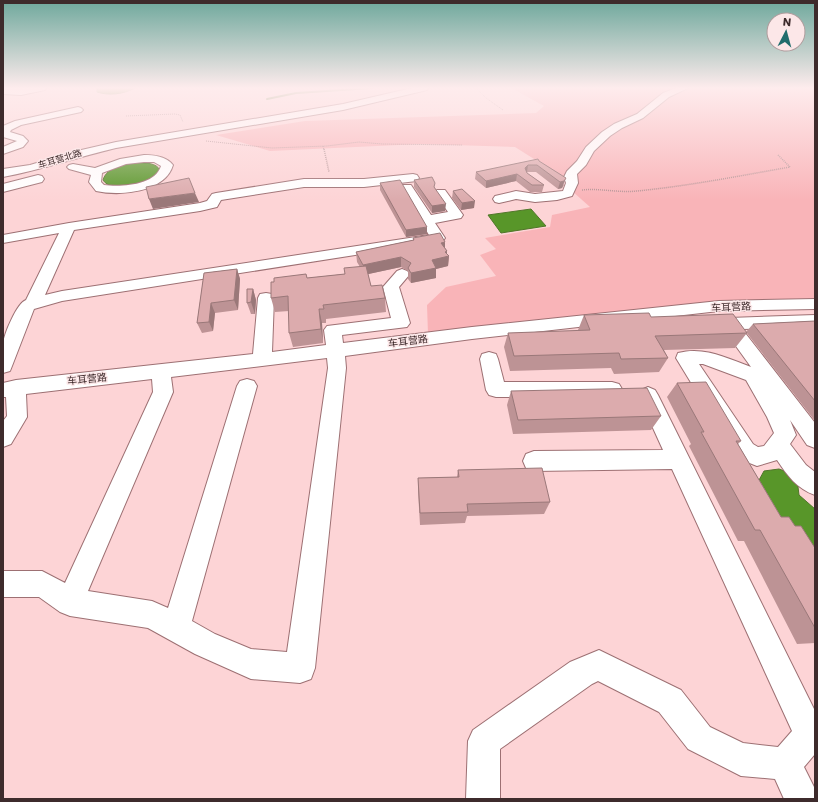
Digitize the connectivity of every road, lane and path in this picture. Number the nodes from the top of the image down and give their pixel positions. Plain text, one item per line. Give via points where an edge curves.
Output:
1 (13, 125) edge
2 (184, 125) edge
3 (235, 125) edge
4 (619, 125) edge
5 (190, 133) junction
6 (110, 139) dead end
7 (462, 145) dead end
8 (323, 146) junction
9 (3, 151) edge
10 (778, 155) dead end
11 (62, 159) junction
12 (96, 171) junction
13 (3, 173) edge
14 (47, 177) dead end
15 (321, 183) junction
16 (541, 184) edge
17 (511, 186) dead end
18 (3, 188) edge
19 (441, 193) dead end
20 (523, 195) junction
21 (562, 195) junction
22 (195, 198) edge
23 (499, 199) dead end
24 (427, 220) junction
25 (69, 227) junction
26 (3, 239) edge
27 (402, 274) dead end
28 (266, 298) dead end
29 (33, 303) junction
30 (815, 304) edge
31 (815, 321) edge
32 (336, 350) junction
33 (489, 359) dead end
34 (262, 360) junction
35 (3, 366) edge
36 (161, 371) junction
37 (248, 386) dead end
38 (10, 389) edge
39 (3, 438) edge
40 (815, 439) edge
41 (778, 444) junction
42 (678, 459) junction
43 (534, 461) dead end
44 (815, 485) edge
45 (3, 584) edge
46 (70, 602) junction
47 (176, 628) junction
48 (812, 736) edge
49 (785, 764) junction
50 (483, 799) edge
51 (802, 799) edge

1 - 9 street via 4,133 23,141
2 - 6 street via 185,130
3 - 5 street, 车耳营北路
4 - 21 street via 590,148 582,163 571,173 572,183
5 - 8 path via 196,139 252,147
5 - 11 street, 车耳营北路 via 116,145
7 - 8 path via 359,142
8 - 15 path via 330,179
10 - 21 path via 790,167 636,191 597,188
11 - 12 street via 69,169
11 - 13 street, 车耳营北路
12 - 12 street via 138,158 163,161 167,165 167,170 161,177 125,190 100,188 96,182
14 - 18 street
15 - 24 street via 410,183
15 - 25 street via 292,184 236,193 216,197 212,204 200,207
16 - 21 street
17 - 20 street
19 - 24 street via 456,215
20 - 21 street via 535,198
20 - 23 street
22 - 25 street via 74,223
24 - 29 street via 438,238 62,296
25 - 26 street
25 - 29 street
27 - 32 street via 390,287 401,323 333,330
28 - 34 street
29 - 35 street via 24,310
30 - 32 street, 车耳营路 via 719,306
31 - 40 street via 729,324
32 - 34 street, 车耳营路
32 - 47 street via 338,368 300,668 251,664
33 - 42 street via 496,390 645,388
34 - 36 street, 车耳营路
36 - 38 street, 车耳营路
36 - 46 street via 163,392
37 - 47 street
38 - 39 street via 17,417
41 - 41 street via 785,435 777,415 753,375 704,357 685,358 745,451 757,457 771,453
41 - 44 street via 798,472
42 - 43 street
42 - 48 street
45 - 46 street via 42,584
46 - 47 street via 152,615
48 - 49 street
49 - 50 street via 741,759 699,738 670,701 598,665 581,673 484,741
49 - 51 street

